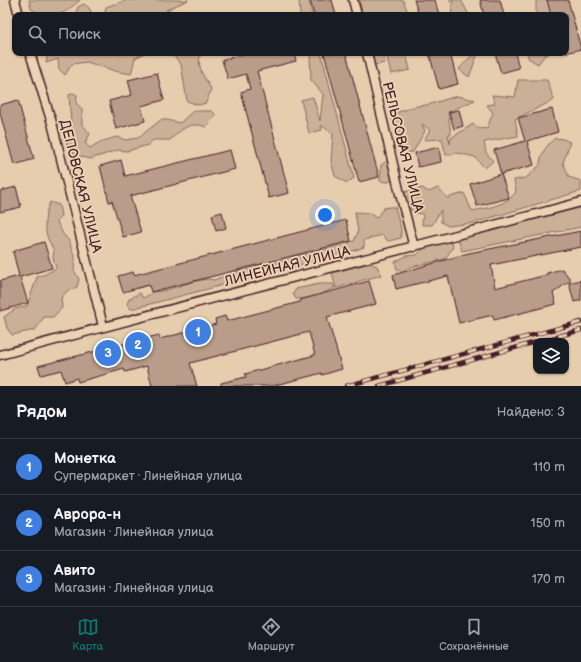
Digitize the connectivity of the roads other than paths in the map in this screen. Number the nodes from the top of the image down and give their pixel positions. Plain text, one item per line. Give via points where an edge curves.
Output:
1 (15, 0) edge
2 (353, 0) edge
3 (18, 12) edge
4 (356, 12) edge
5 (31, 56) edge
6 (368, 56) edge
7 (581, 202) edge
8 (414, 246) junction
9 (103, 326) junction
10 (0, 355) edge

1 - 3 street
2 - 4 street
5 - 9 street, ДЕПОВСКАЯ УЛИЦА via 52,123
6 - 8 street, РЕЛЬСОВАЯ УЛИЦА
7 - 8 street, ЛИНЕЙНАЯ УЛИЦА
8 - 9 street, ЛИНЕЙНАЯ УЛИЦА
9 - 10 street, ЛИНЕЙНАЯ УЛИЦА

